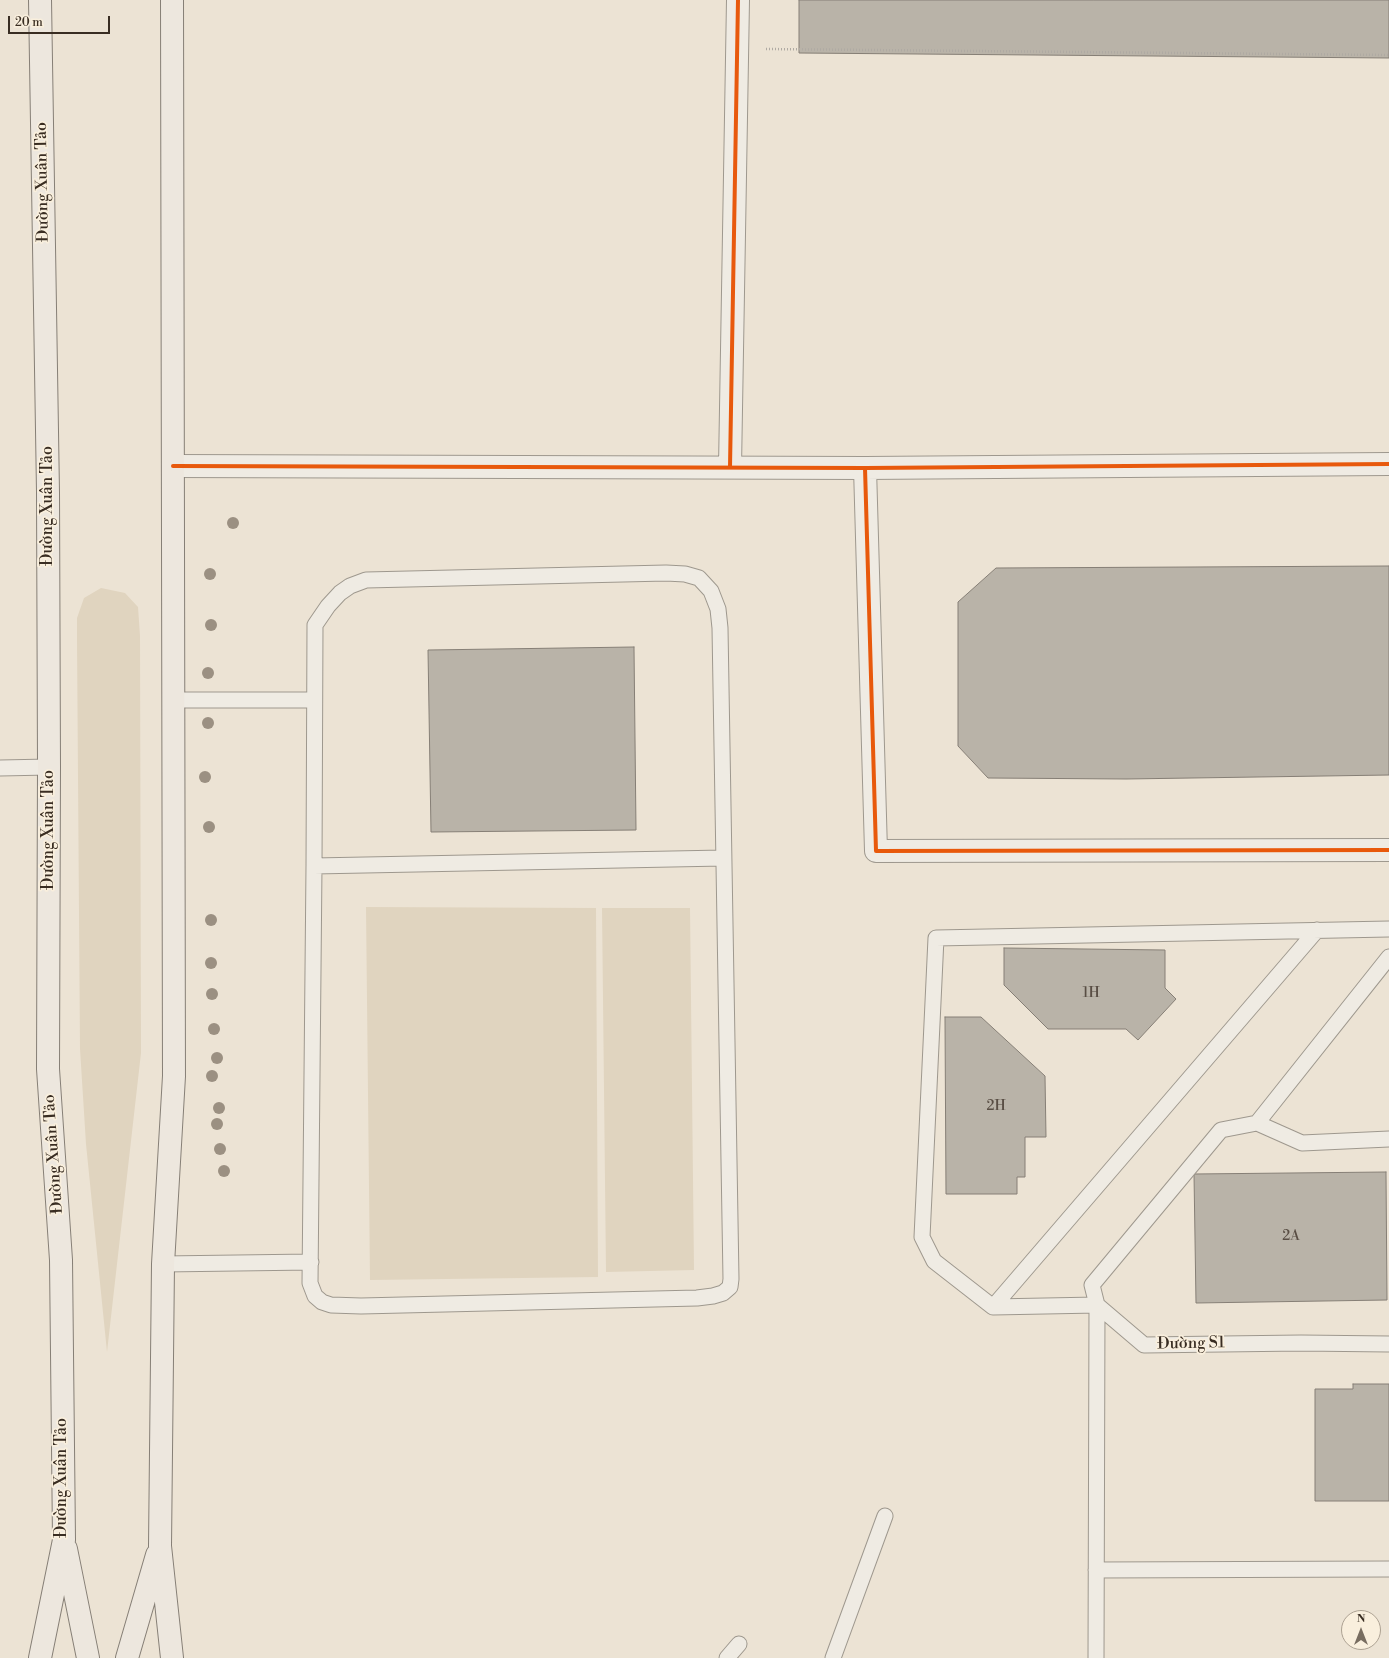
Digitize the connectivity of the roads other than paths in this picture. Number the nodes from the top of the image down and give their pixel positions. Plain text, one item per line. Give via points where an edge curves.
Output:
1 (40, 0) edge
2 (172, 0) edge
3 (738, 0) edge
4 (1389, 464) edge
5 (173, 466) junction
6 (730, 467) junction
7 (864, 468) junction
8 (173, 700) junction
9 (314, 700) junction
10 (49, 767) junction
11 (0, 768) edge
12 (1389, 850) edge
13 (723, 858) junction
14 (314, 866) junction
15 (1389, 929) edge
16 (1317, 930) junction
17 (1389, 957) edge
18 (1257, 1123) junction
19 (1389, 1139) edge
20 (311, 1262) junction
21 (163, 1264) junction
22 (1097, 1305) junction
23 (992, 1307) junction
24 (1389, 1344) edge
25 (885, 1516) dead end
26 (64, 1540) junction
27 (160, 1546) junction
28 (1096, 1570) junction
29 (1389, 1570) edge
30 (739, 1644) dead end
31 (40, 1658) edge
32 (88, 1658) edge
33 (127, 1658) edge
34 (172, 1658) edge
35 (727, 1658) edge
36 (833, 1658) edge
37 (1096, 1658) edge

1 - 10 main road, Đường Xuân Tảo
2 - 5 main road
3 - 6 street
4 - 7 street
5 - 6 street
5 - 8 main road
6 - 7 street
7 - 12 street via 876,851
8 - 9 lane
8 - 21 main road via 174,1076
9 - 13 lane via 315,625 340,593 366,580 666,573 699,578 711,591 718,609
9 - 14 lane
10 - 11 lane
10 - 26 main road, Đường Xuân Tảo via 48,1069 61,1260
13 - 14 lane
13 - 20 lane via 730,1287 723,1293 697,1298 331,1305 315,1296 310,1283
14 - 20 lane
15 - 16 lane
16 - 23 lane
16 - 23 lane via 936,938 922,1237 934,1261
17 - 18 lane
18 - 19 lane via 1302,1143
18 - 22 lane via 1221,1130 1092,1285
20 - 21 lane
21 - 27 main road
22 - 23 lane
22 - 24 lane, Đường S1 via 1144,1345
22 - 28 lane
25 - 36 lane
26 - 31 main road, Đường Xuân Tảo
26 - 32 main road
27 - 33 main road
27 - 34 main road
28 - 29 lane
28 - 37 lane
30 - 35 lane

